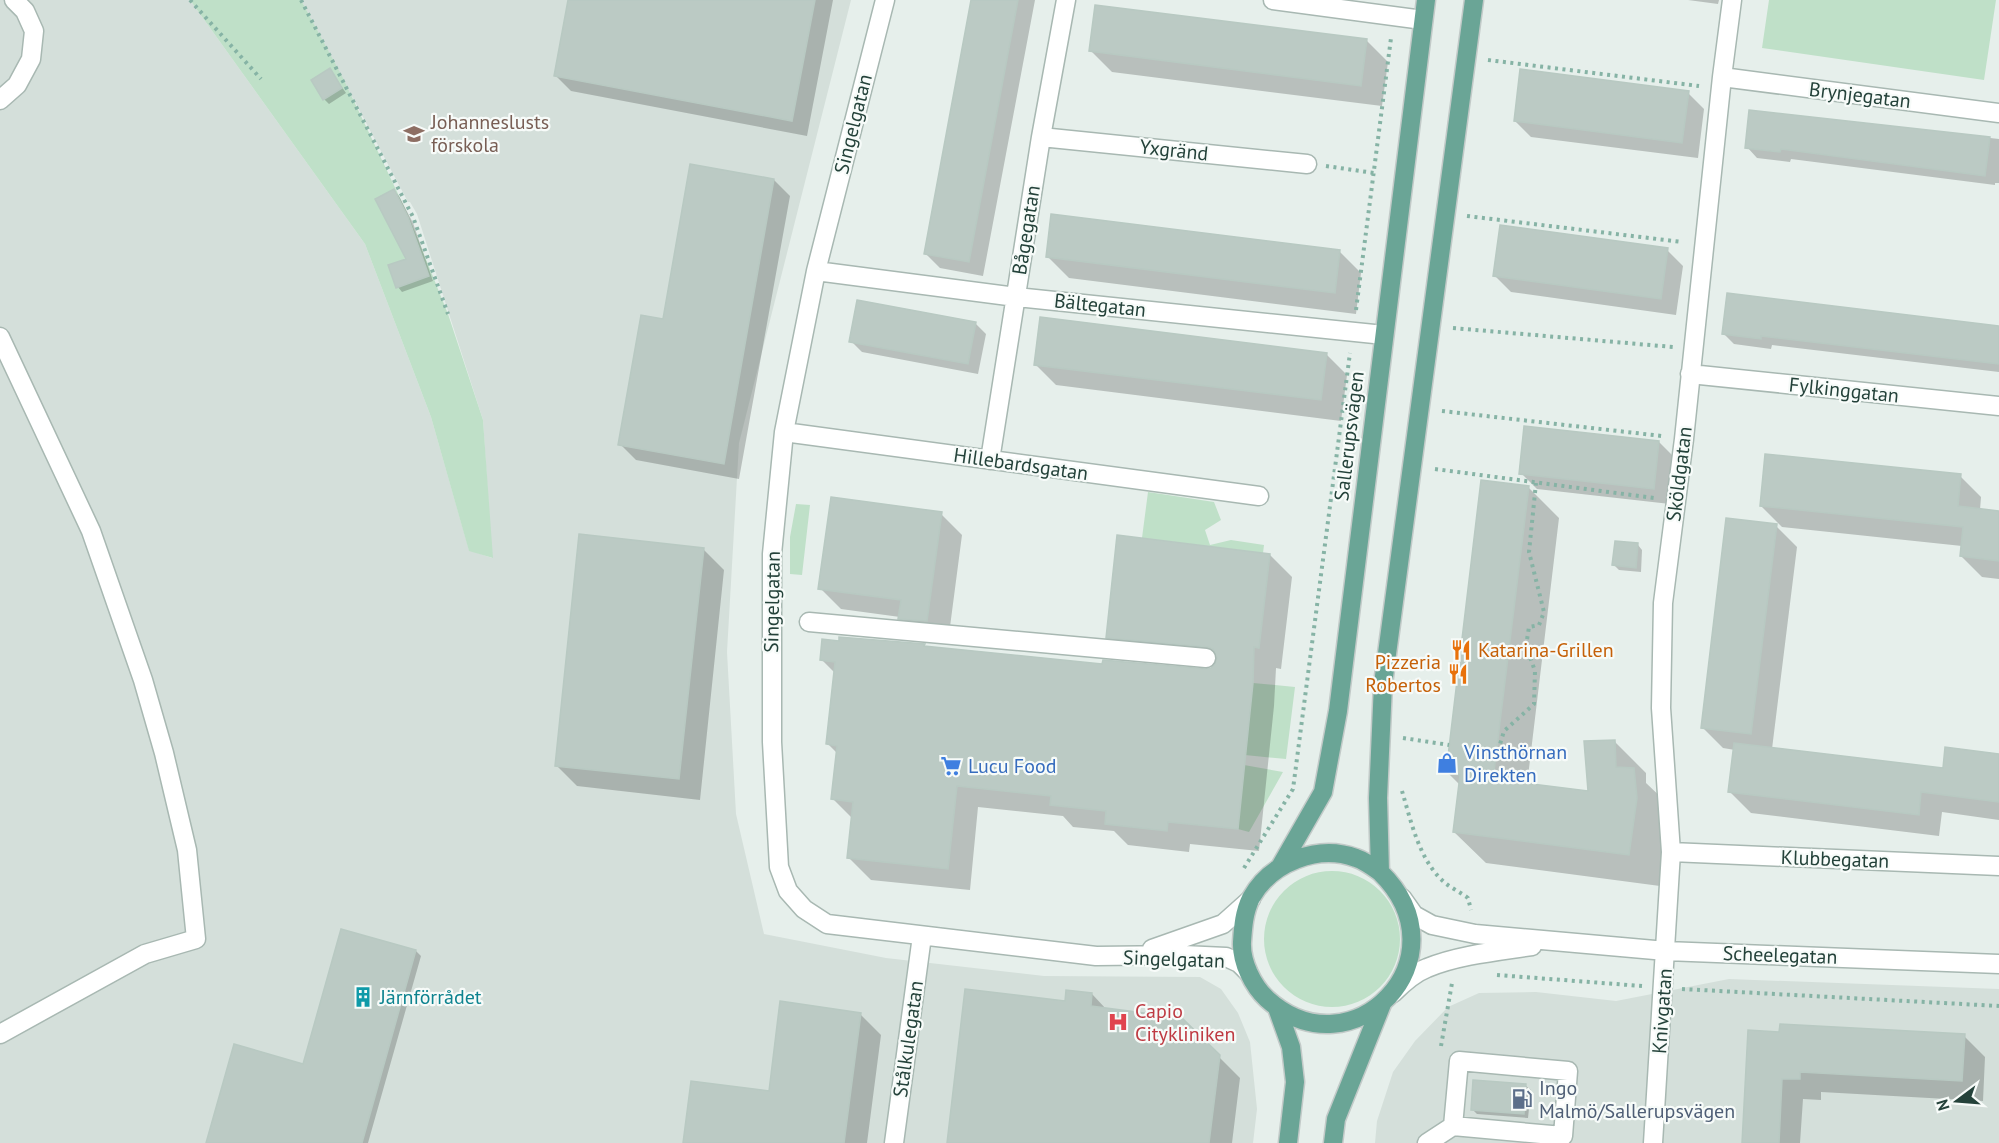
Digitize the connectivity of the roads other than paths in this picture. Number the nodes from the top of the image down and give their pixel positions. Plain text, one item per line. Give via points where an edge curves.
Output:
1 (14, 0) edge
2 (885, 0) edge
3 (1066, 0) edge
4 (1273, 0) edge
5 (1426, 0) edge
6 (1474, 0) edge
7 (1732, 0) edge
8 (1423, 20) junction
9 (1721, 83) junction
10 (0, 100) edge
11 (1999, 113) edge
12 (1041, 137) junction
13 (1307, 164) road end
14 (816, 271) junction
15 (1016, 297) junction
16 (1384, 335) junction
17 (0, 337) edge
18 (1690, 374) junction
19 (1999, 406) edge
20 (783, 432) junction
21 (990, 460) junction
22 (1259, 496) dead end
23 (808, 622) dead end
24 (1206, 658) dead end
25 (1671, 852) junction
26 (1999, 866) edge
27 (1280, 867) junction
28 (1380, 872) junction
29 (1402, 898) junction
30 (1251, 899) junction
31 (922, 936) junction
32 (1560, 943) junction
33 (1666, 951) junction
34 (1096, 956) junction
35 (1999, 964) edge
36 (1248, 972) junction
37 (1386, 999) junction
38 (1277, 1008) junction
39 (0, 1034) edge
40 (1453, 1126) junction
41 (894, 1143) edge
42 (1288, 1143) edge
43 (1333, 1143) edge
44 (1427, 1143) edge
45 (1653, 1143) edge

1 - 10 street via 25,11 34,31 31,59 17,85
2 - 14 street, Singelgatan
3 - 12 street, Bågegatan
4 - 8 street
5 - 8 main road, Sallerupsvägen
6 - 28 main road via 1383,684 1378,798
7 - 9 street, Sköldgatan
8 - 16 main road, Sallerupsvägen
9 - 11 street, Brynjegatan
9 - 18 street, Sköldgatan
12 - 13 street, Yxgränd
12 - 15 street, Bågegatan
14 - 15 street, Bältegatan
14 - 20 street, Singelgatan
15 - 16 street, Bältegatan
15 - 21 street, Bågegatan
16 - 27 main road, Sallerupsvägen via 1338,711 1323,792
17 - 39 street via 91,531 143,680 187,850 196,939 145,954
18 - 19 street, Fylkinggatan
18 - 25 street, Sköldgatan via 1664,603 1661,708
20 - 21 street, Hillebardsgatan
20 - 31 street, Singelgatan via 772,554 772,742 779,867 788,891 804,909 827,924
21 - 22 street, Hillebardsgatan
23 - 24 street
25 - 26 street, Klubbegatan
25 - 33 street, Sköldgatan
27 - 28 main road, Sallerupsvägen via 1304,856 1331,853 1357,859
27 - 30 main road, Sallerupsvägen via 1263,881
28 - 29 main road, Sallerupsvägen
29 - 32 street, Scheelegatan via 1414,915 1432,925
29 - 37 main road, Sallerupsvägen via 1410,917 1410,958 1403,977
30 - 34 street, Singelgatan via 1223,924 1182,940 1158,948
30 - 36 main road, Sallerupsvägen via 1243,923 1242,948
31 - 34 street, Singelgatan
31 - 41 street, Stålkulegatan
32 - 33 street, Scheelegatan
32 - 37 street, Scheelegatan via 1479,954 1426,968
33 - 35 street, Scheelegatan
33 - 45 street, Knivgatan
34 - 36 street, Singelgatan via 1226,957
36 - 38 main road, Sallerupsvägen via 1260,992
37 - 38 main road, Sallerupsvägen via 1363,1016 1341,1023 1319,1024
37 - 43 main road, Sallerupsvägen via 1336,1119
38 - 42 main road, Sallerupsvägen via 1291,1047 1294,1083
40 - 40 street via 1563,1136 1568,1071 1459,1061
40 - 44 street

